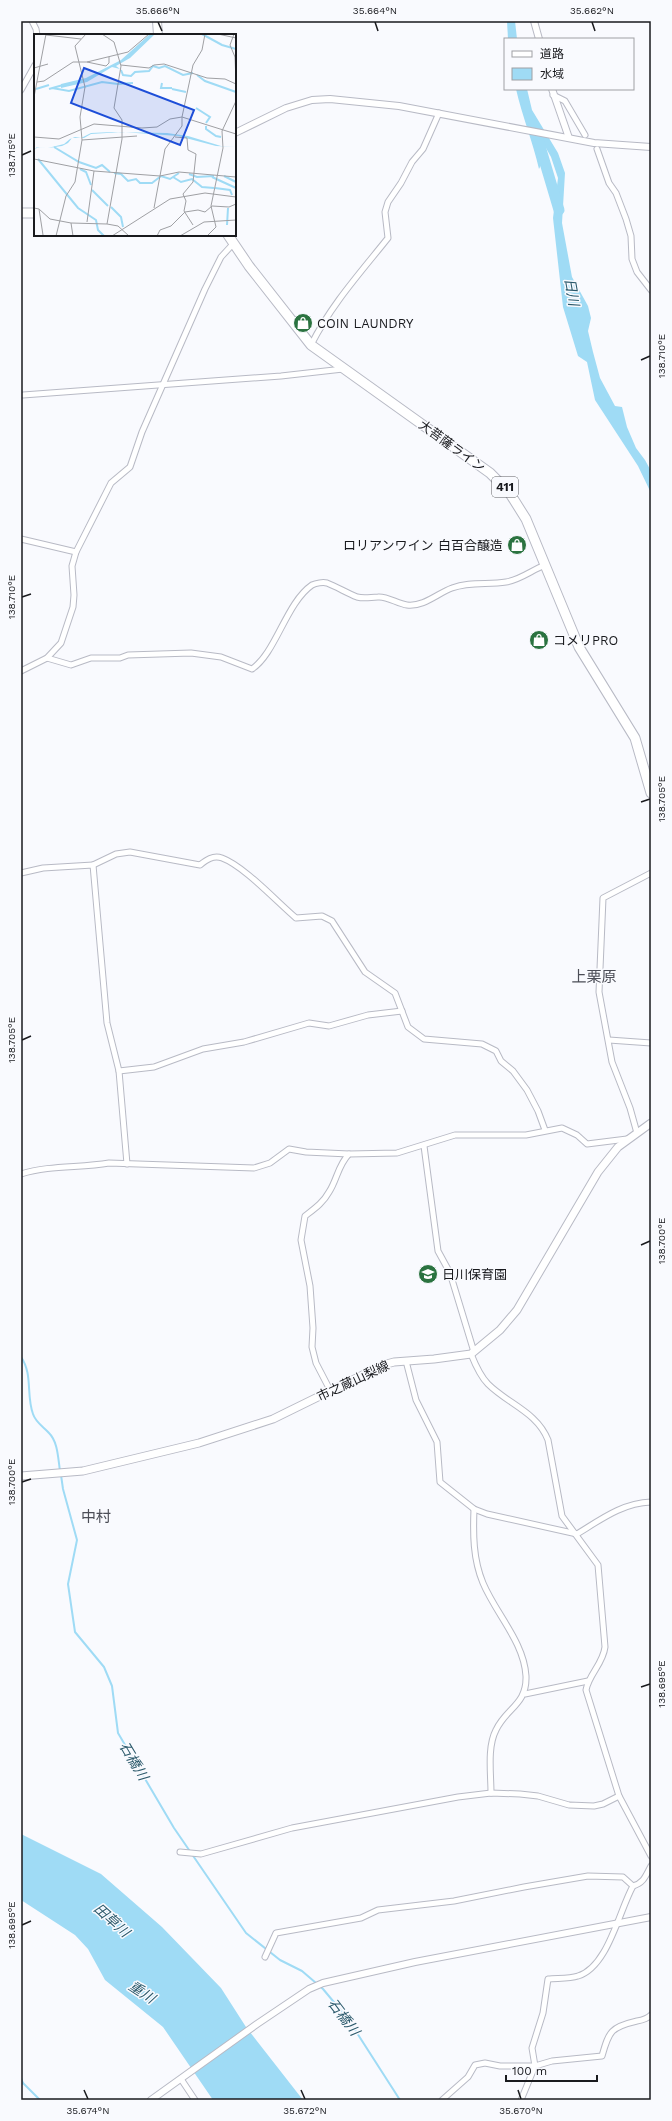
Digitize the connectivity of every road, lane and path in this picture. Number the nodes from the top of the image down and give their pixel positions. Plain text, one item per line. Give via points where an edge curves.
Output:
1 (32, 21) edge
2 (157, 21) edge
3 (534, 21) edge
4 (37, 34) edge
5 (158, 34) edge
6 (538, 38) edge
7 (34, 67) edge
8 (21, 90) edge
9 (552, 92) edge
10 (439, 113) junction
11 (236, 133) edge
12 (585, 135) dead end
13 (569, 138) junction
14 (651, 147) edge
15 (597, 149) dead end
16 (21, 213) edge
17 (34, 213) edge
18 (229, 236) edge
19 (233, 244) junction
20 (651, 290) edge
21 (311, 345) junction
22 (344, 369) junction
23 (162, 384) junction
24 (24, 395) dead end
25 (21, 539) edge
26 (76, 552) junction
27 (545, 565) junction
28 (47, 658) junction
29 (21, 671) edge
30 (651, 793) edge
31 (93, 866) junction
32 (21, 873) edge
33 (651, 873) edge
34 (402, 1011) junction
35 (609, 1040) junction
36 (651, 1043) edge
37 (119, 1071) junction
38 (651, 1123) edge
39 (545, 1130) junction
40 (636, 1133) junction
41 (627, 1139) junction
42 (424, 1146) junction
43 (350, 1154) junction
44 (127, 1164) junction
45 (21, 1174) edge
46 (473, 1353) junction
47 (406, 1361) junction
48 (330, 1390) junction
49 (21, 1476) edge
50 (651, 1502) edge
51 (474, 1509) junction
52 (576, 1534) junction
53 (588, 1682) junction
54 (526, 1694) junction
55 (491, 1793) junction
56 (619, 1796) junction
57 (180, 1852) dead end
58 (651, 1856) edge
59 (651, 1866) edge
60 (633, 1886) junction
61 (651, 1918) edge
62 (617, 1924) junction
63 (265, 1957) dead end
64 (651, 2014) edge
65 (534, 2066) junction
66 (181, 2079) junction
67 (151, 2100) edge
68 (195, 2100) edge
69 (442, 2100) edge
70 (521, 2100) edge

1 - 4 street
2 - 5 main road
3 - 6 street
7 - 8 street
9 - 12 street via 565,101
9 - 13 street
10 - 11 street via 348,100 312,100 286,108
10 - 13 street
10 - 21 street via 423,149 412,162 388,202 385,212 388,238 328,314
13 - 14 street via 594,143
15 - 20 street via 626,219 631,236 632,260 637,272
16 - 17 highway
18 - 19 highway, 大菩薩ライン / 411
19 - 21 highway, 大菩薩ライン / 411
19 - 23 street via 221,257
21 - 22 highway, 大菩薩ライン / 411
22 - 23 street
22 - 27 highway, 大菩薩ライン / 411 via 501,482 520,507
23 - 24 street
23 - 26 street via 130,467 111,483
25 - 26 street
26 - 28 street via 72,566 73,607 61,643
27 - 28 street via 507,582 470,583 452,588 414,605 378,597 358,597 326,583 312,585 299,600 258,665 252,669 221,656 191,653 91,658 70,665
27 - 30 highway, 大菩薩ライン / 411 via 579,647 635,738
28 - 29 street
31 - 32 street via 43,868
31 - 34 street via 116,854 130,852 200,865 208,858 221,857 237,867 296,918 322,916 332,921 365,972 395,993
31 - 37 street via 106,1023
33 - 35 street via 603,898 598,976 600,1000
34 - 37 street via 368,1015 333,1026 309,1023 244,1042 203,1049 154,1068
34 - 39 street via 408,1026 424,1039 482,1044 496,1051 501,1061 513,1071 527,1090
35 - 36 street
35 - 40 street via 612,1062 630,1108
37 - 44 street
38 - 40 main road
39 - 41 street via 562,1128 587,1144
39 - 42 street via 526,1134 455,1135
40 - 41 main road
41 - 46 main road via 598,1172 512,1316
42 - 43 street via 398,1153
42 - 46 street via 438,1251 450,1274
43 - 44 street via 289,1149 270,1163 254,1168
43 - 48 street via 337,1173 330,1192 305,1216 301,1240 310,1286 312,1347 316,1363
44 - 45 street via 49,1168
46 - 47 main road, 市之蔵山梨線
46 - 52 street via 476,1368 486,1383 531,1415 543,1429 548,1440 562,1516
47 - 48 main road, 市之蔵山梨線 via 383,1365
47 - 51 street via 416,1400 437,1442 440,1482
48 - 49 main road, 市之蔵山梨線 via 273,1419 244,1429 120,1463 60,1474
50 - 52 street via 638,1503 614,1511
51 - 52 street
51 - 54 street via 472,1542 482,1582 524,1662
52 - 53 street via 598,1565 605,1647 598,1667
53 - 54 street
53 - 56 street via 586,1690 589,1702
54 - 55 street via 496,1728 492,1740
55 - 56 street via 538,1796 569,1806 594,1806
55 - 57 street via 344,1817 292,1828 201,1854
56 - 58 street
59 - 60 street via 644,1880
60 - 62 street
60 - 63 street via 623,1877 588,1876 454,1901 378,1910 361,1918 276,1933
61 - 62 street
62 - 65 street via 603,1954 591,1969 578,1976 548,1979 543,2013 532,2048
62 - 66 street via 415,1962 323,1983 309,1989 257,2024
64 - 65 street via 647,2019 614,2028 608,2035 602,2056 552,2061
65 - 69 street via 500,2066 485,2063 475,2065 468,2076
65 - 70 street
66 - 67 street
66 - 68 street

